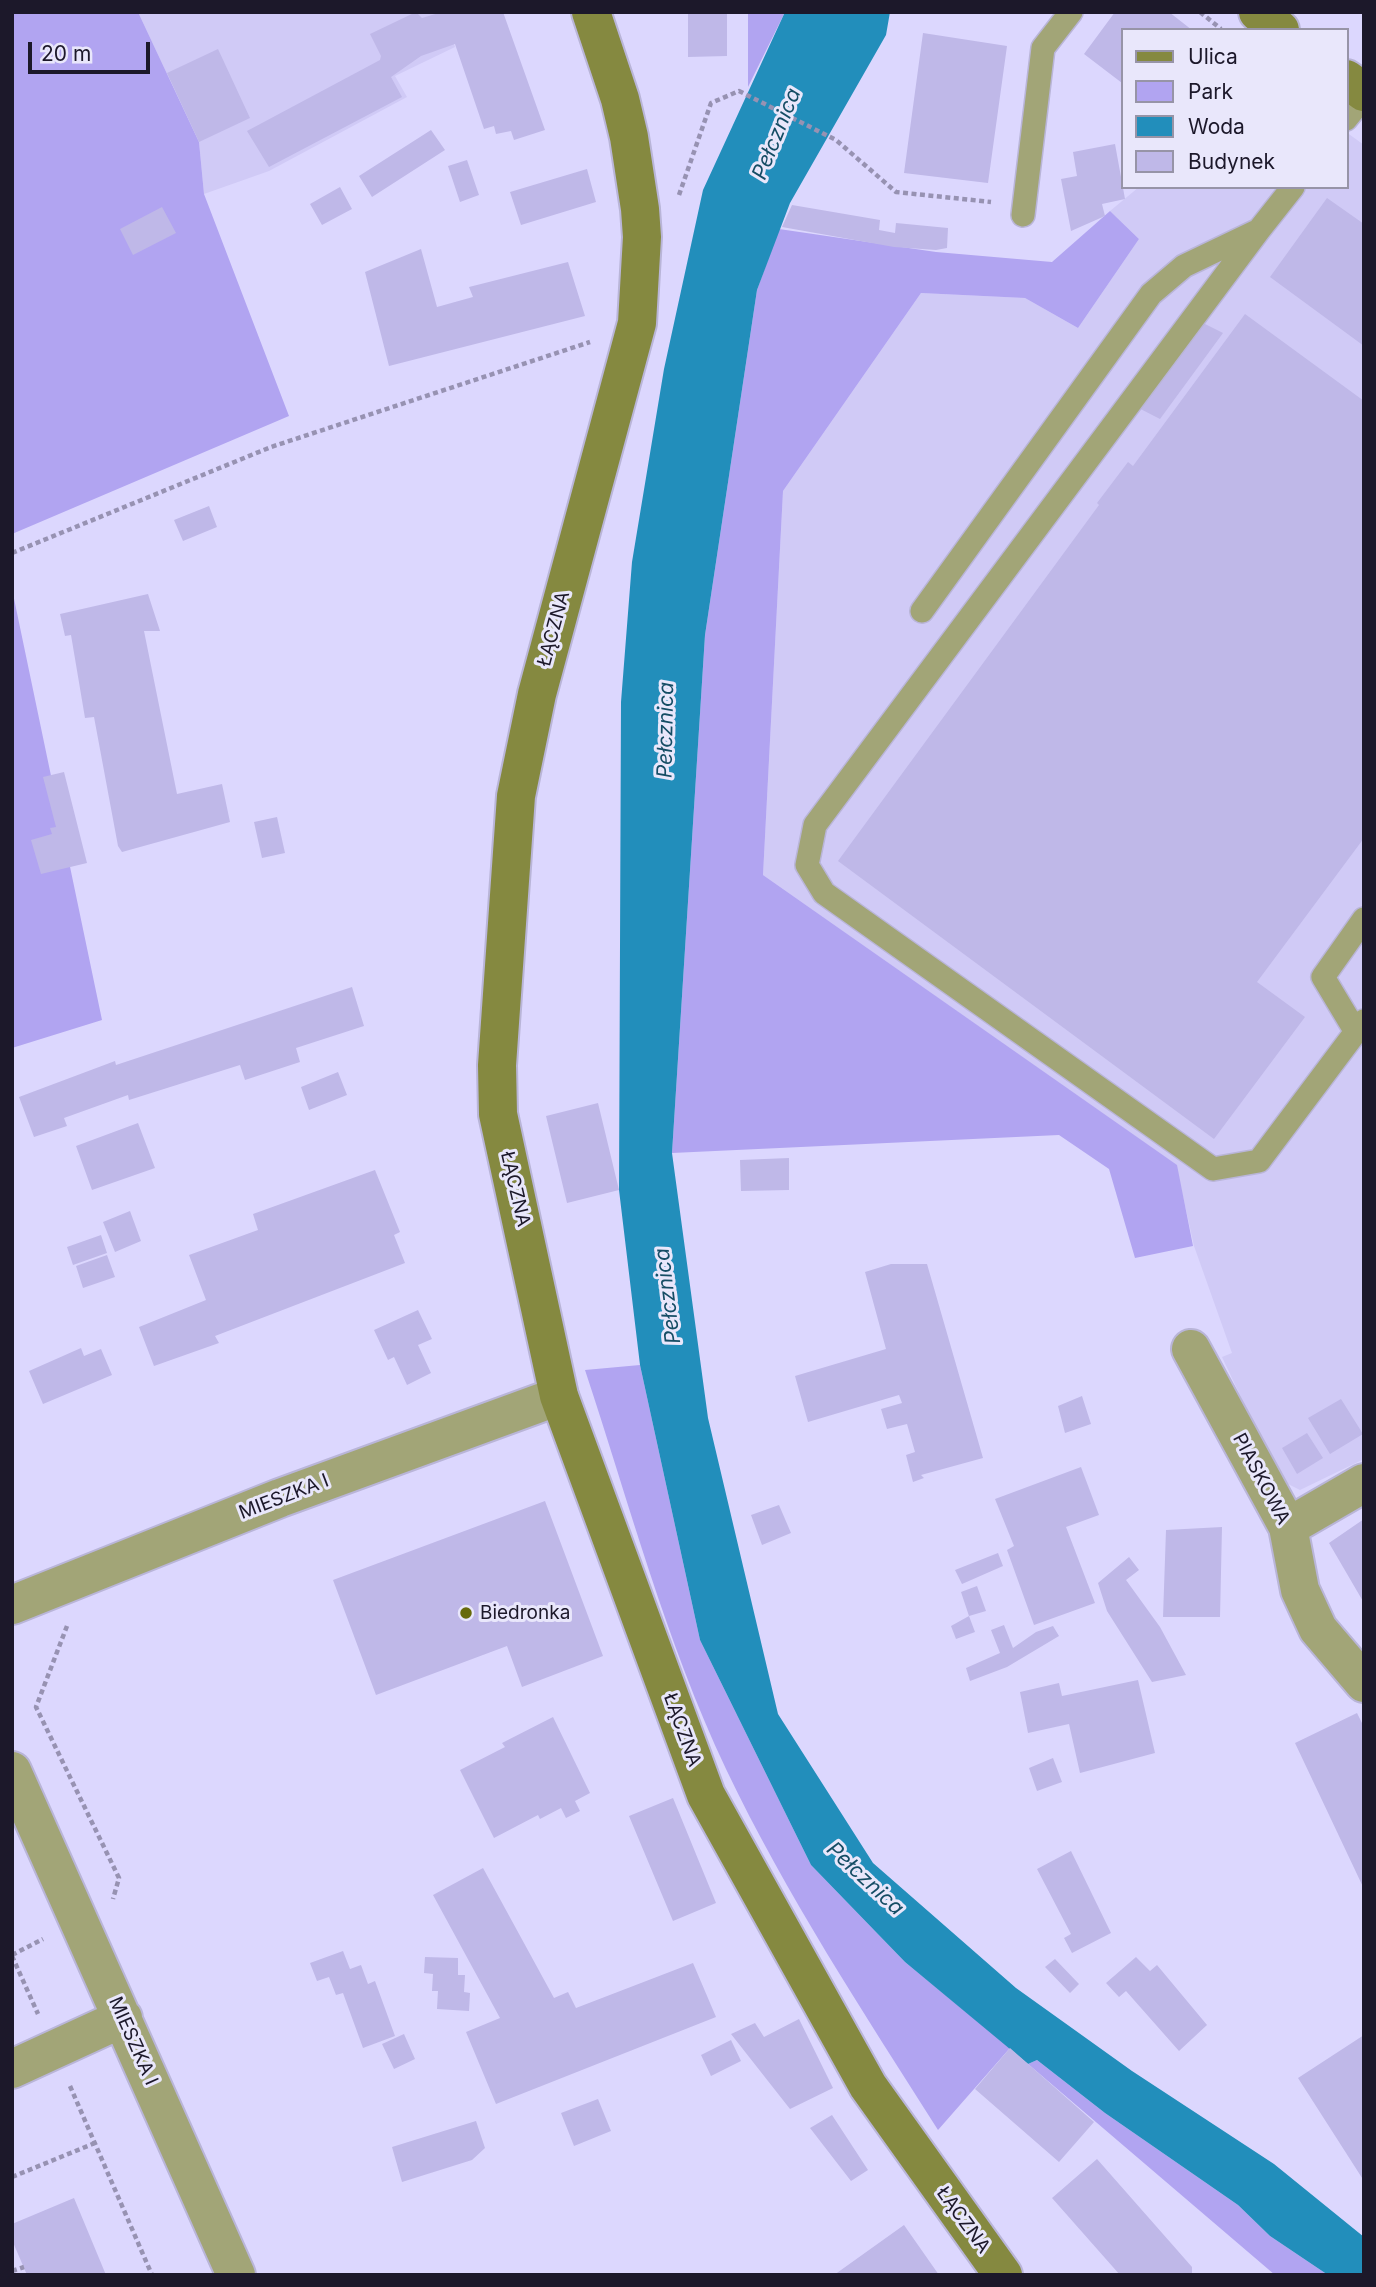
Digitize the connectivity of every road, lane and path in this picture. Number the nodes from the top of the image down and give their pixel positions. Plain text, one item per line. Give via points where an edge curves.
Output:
1 (591, 12) edge
2 (1071, 12) edge
3 (1200, 12) edge
4 (1258, 12) edge
5 (1220, 28) edge
6 (1278, 28) edge
7 (1348, 81) edge
8 (1364, 94) edge
9 (1348, 116) edge
10 (1291, 189) edge
11 (677, 201) dead end
12 (999, 203) dead end
13 (1023, 215) dead end
14 (1259, 230) junction
15 (602, 338) dead end
16 (12, 553) edge
17 (922, 611) dead end
18 (1364, 919) edge
19 (1360, 1026) edge
20 (1191, 1349) dead end
21 (559, 1396) junction
22 (1364, 1483) edge
23 (1288, 1527) junction
24 (12, 1605) edge
25 (71, 1616) dead end
26 (1364, 1683) edge
27 (12, 1771) edge
28 (106, 1906) dead end
29 (46, 1938) dead end
30 (12, 1956) edge
31 (123, 2018) junction
32 (54, 2049) junction
33 (12, 2069) edge
34 (95, 2143) junction
35 (12, 2177) edge
36 (24, 2267) dead end
37 (12, 2272) edge
38 (152, 2275) edge
39 (236, 2275) edge
40 (1003, 2275) edge

1 - 21 street, ŁĄCZNA via 620,99 638,197 642,237 637,323 537,694 516,796 497,1065 498,1114
2 - 13 lane via 1043,48
3 - 5 path
4 - 6 street
7 - 8 street
8 - 9 lane
10 - 14 lane
11 - 12 path via 711,103 739,92 836,140 896,191
14 - 17 lane via 1184,266 1151,295
14 - 19 lane via 816,825 807,864 824,893 1213,1169 1259,1161
15 - 16 path via 271,447
18 - 19 lane via 1323,977
20 - 23 street, PIASKOWA
21 - 24 street, MIESZKA I via 280,1498
21 - 40 street, ŁĄCZNA via 706,1795 868,2087
22 - 23 street
23 - 26 street, PIASKOWA via 1300,1590 1318,1629
25 - 28 path via 36,1707 119,1878 113,1903
27 - 31 street, MIESZKA I
29 - 30 path
30 - 32 path
31 - 32 street
31 - 39 street, MIESZKA I
32 - 33 street
32 - 34 path
34 - 35 path
34 - 38 path
36 - 37 path

